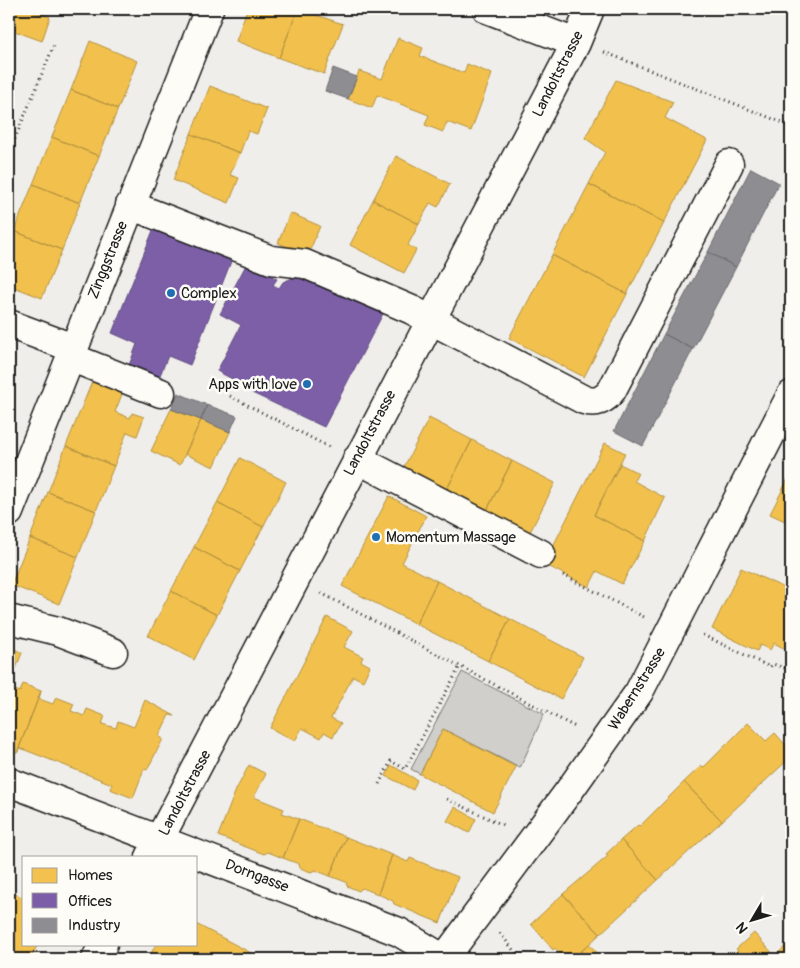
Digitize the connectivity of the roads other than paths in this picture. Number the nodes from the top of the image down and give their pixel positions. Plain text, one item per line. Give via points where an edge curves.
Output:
1 (209, 9) edge
2 (487, 9) edge
3 (590, 9) edge
4 (586, 46) junction
5 (729, 164) dead end
6 (130, 204) junction
7 (430, 319) junction
8 (9, 324) edge
9 (72, 353) junction
10 (161, 393) dead end
11 (791, 395) edge
12 (357, 459) junction
13 (9, 512) edge
14 (541, 554) dead end
15 (9, 619) edge
16 (113, 652) dead end
17 (9, 782) edge
18 (155, 848) edge
19 (178, 856) edge
20 (198, 863) edge
21 (102, 946) edge
22 (96, 959) edge
23 (444, 959) edge

1 - 6 street, Zinggstrasse
2 - 4 street
3 - 4 street, Landoltstrasse
4 - 7 street, Landoltstrasse
5 - 7 street via 612,390 602,400 584,400
6 - 7 street via 271,260 305,264
6 - 9 street, Zinggstrasse
7 - 12 street, Landoltstrasse
8 - 9 street
9 - 10 street
9 - 13 street, Zinggstrasse
11 - 23 street, Wabernstrasse via 639,692
12 - 14 street
12 - 18 street, Landoltstrasse
15 - 16 street via 58,631
17 - 18 street, Dorngasse
18 - 19 street, Dorngasse
20 - 23 street, Dorngasse via 399,932
21 - 22 street

